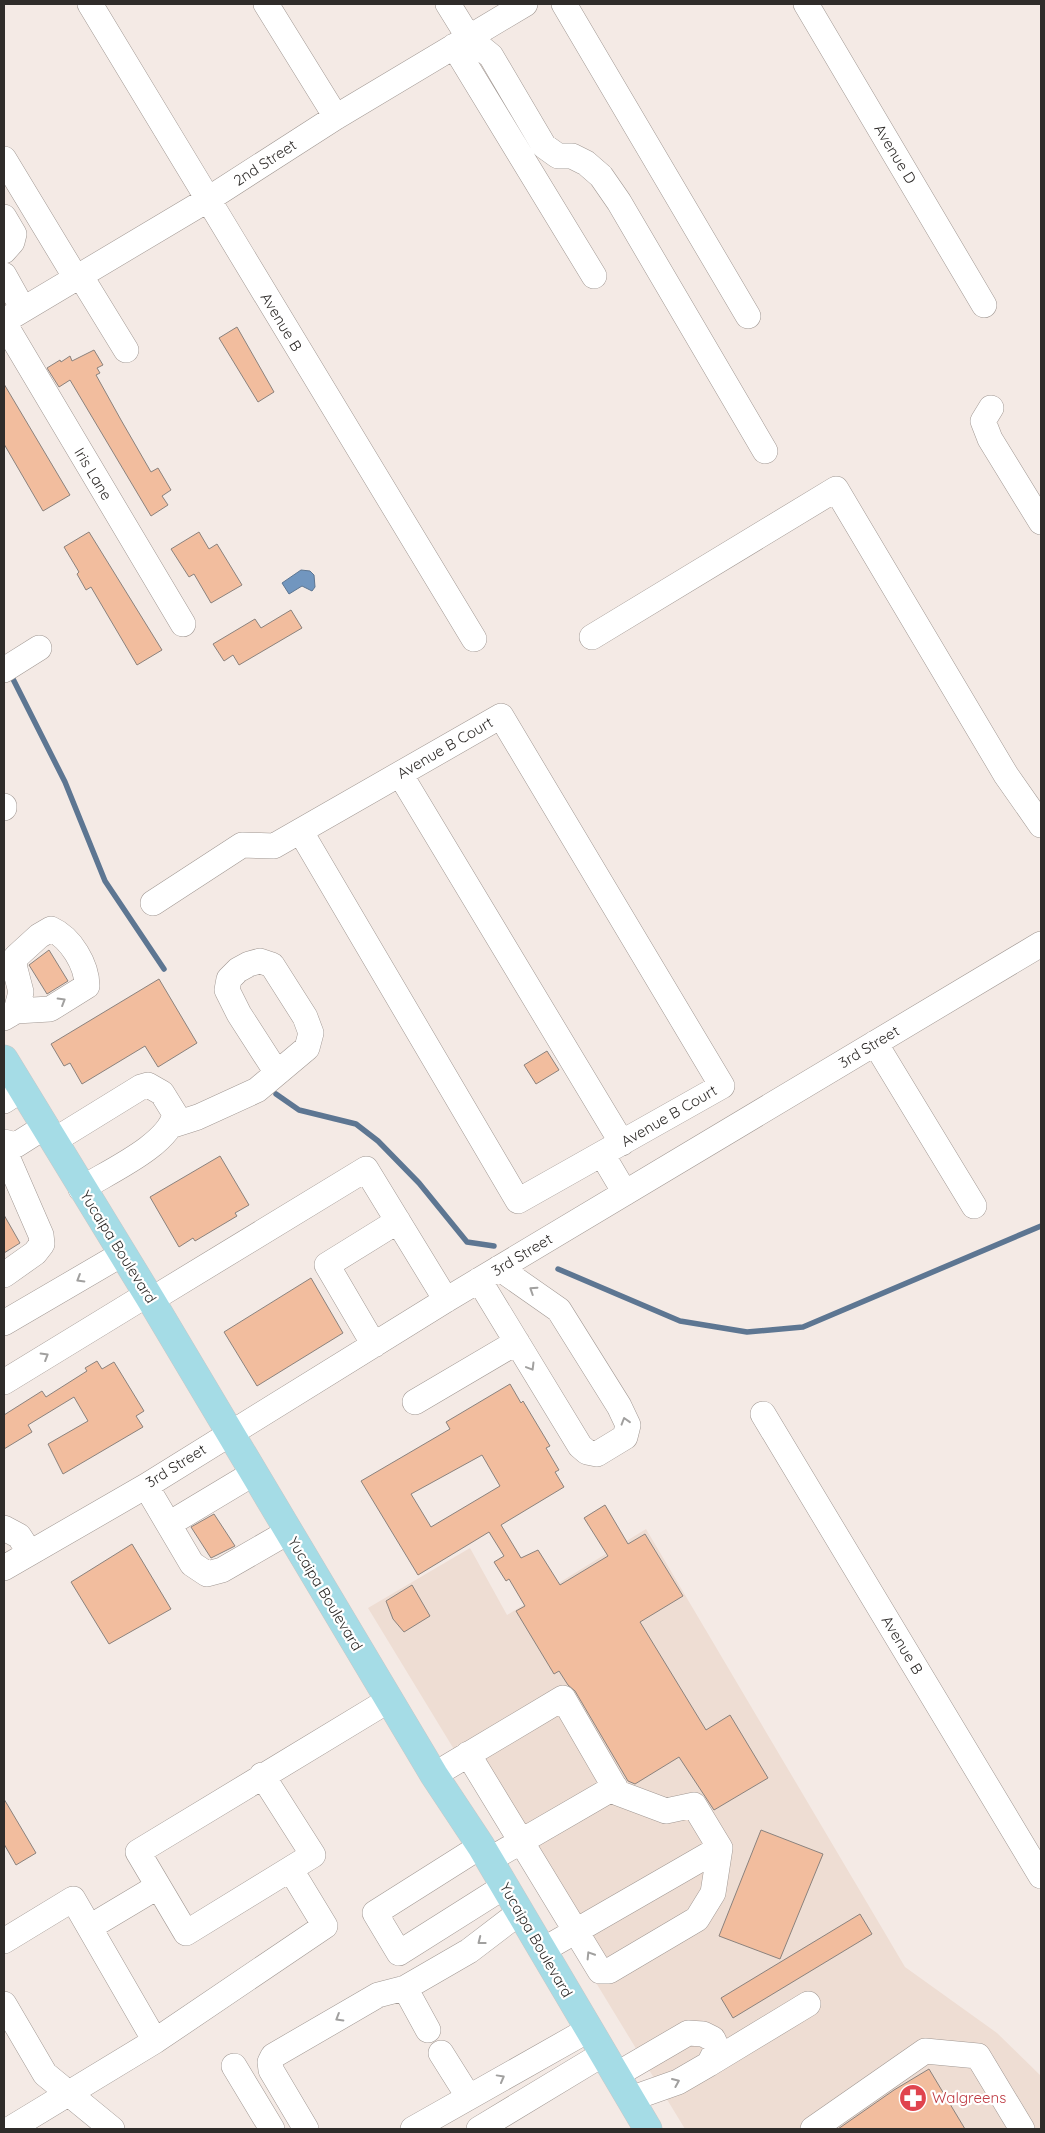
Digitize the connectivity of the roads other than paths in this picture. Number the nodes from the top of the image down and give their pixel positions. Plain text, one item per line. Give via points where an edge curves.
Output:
1 (90, 4) edge
2 (266, 4) edge
3 (448, 4) edge
4 (525, 4) edge
5 (564, 4) edge
6 (806, 4) edge
7 (462, 42) junction
8 (336, 117) junction
9 (4, 159) edge
10 (206, 200) junction
11 (4, 217) edge
12 (4, 251) edge
13 (4, 275) edge
14 (594, 276) dead end
15 (78, 277) junction
16 (984, 305) dead end
17 (748, 316) dead end
18 (10, 318) edge
19 (126, 350) dead end
20 (991, 408) dead end
21 (765, 451) dead end
22 (1041, 522) edge
23 (183, 624) dead end
24 (592, 637) dead end
25 (474, 639) dead end
26 (39, 648) dead end
27 (4, 670) edge
28 (400, 774) junction
29 (1041, 825) edge
30 (301, 832) junction
31 (152, 903) dead end
32 (1041, 944) edge
33 (10, 1014) edge
34 (875, 1043) junction
35 (4, 1059) edge
36 (277, 1073) dead end
37 (13, 1095) edge
38 (173, 1125) junction
39 (50, 1133) junction
40 (4, 1142) edge
41 (612, 1149) junction
42 (82, 1189) junction
43 (625, 1192) junction
44 (974, 1206) dead end
45 (398, 1221) junction
46 (122, 1254) junction
47 (489, 1274) junction
48 (4, 1275) edge
49 (150, 1297) junction
50 (446, 1300) junction
51 (4, 1323) edge
52 (517, 1342) junction
53 (374, 1345) junction
54 (4, 1382) edge
55 (415, 1402) dead end
56 (762, 1414) dead end
57 (229, 1433) junction
58 (254, 1474) junction
59 (146, 1486) junction
60 (169, 1524) junction
61 (4, 1528) edge
62 (288, 1532) junction
63 (30, 1553) junction
64 (4, 1568) edge
65 (389, 1700) junction
66 (468, 1754) junction
67 (262, 1775) junction
68 (434, 1775) junction
69 (615, 1787) junction
70 (521, 1841) junction
71 (720, 1848) junction
72 (485, 1853) junction
73 (291, 1870) junction
74 (1041, 1876) edge
75 (505, 1886) junction
76 (157, 1887) junction
77 (520, 1912) junction
78 (90, 1927) junction
79 (576, 1932) junction
80 (4, 1941) edge
81 (543, 1950) junction
82 (405, 1988) junction
83 (4, 2004) edge
84 (808, 2004) dead end
85 (428, 2030) dead end
86 (588, 2030) junction
87 (155, 2041) junction
88 (441, 2053) dead end
89 (709, 2064) junction
90 (609, 2065) junction
91 (234, 2066) dead end
92 (68, 2094) junction
93 (468, 2096) junction
94 (630, 2099) junction
95 (642, 2127) edge
96 (10, 2129) edge
97 (112, 2129) edge
98 (272, 2129) edge
99 (306, 2129) edge
100 (413, 2129) edge
101 (479, 2129) edge
102 (813, 2129) edge
103 (1022, 2129) edge

1 - 10 street, Avenue B
2 - 8 street
3 - 7 street
4 - 7 street, 2nd Street
5 - 17 street
6 - 16 street, Avenue D
7 - 8 street, 2nd Street
7 - 14 street
7 - 21 street via 491,56 544,146 558,156 572,156 586,163 601,176
8 - 10 street, 2nd Street
9 - 15 street
10 - 15 street, 2nd Street
10 - 25 street, Avenue B
11 - 12 street via 14,234
13 - 18 street, Iris Lane
15 - 18 street, 2nd Street
15 - 19 street
18 - 23 street, Iris Lane
20 - 22 street via 983,421 990,439
24 - 29 street via 836,490 1006,775
26 - 27 street
28 - 30 street, Avenue B Court
28 - 41 street
28 - 41 street, Avenue B Court via 501,716 722,1086
30 - 31 street, Avenue B Court via 274,846 242,845
30 - 41 street, Avenue B Court via 518,1201
32 - 34 street, 3rd Street
33 -> 33 street via 50,1009 87,986 87,973 61,934 51,929 16,957 14,965 21,992
34 - 43 street, 3rd Street
34 - 44 street
35 - 37 main road, Yucaipa Boulevard
36 - 38 street via 257,1090
37 - 39 main road, Yucaipa Boulevard
38 - 39 street via 175,1114 162,1092 148,1085
38 - 42 street via 154,1144
39 - 40 street via 16,1144
39 - 42 main road, Yucaipa Boulevard
40 - 48 street via 5,1152 42,1244 35,1253
41 - 43 street
42 - 46 main road, Yucaipa Boulevard
43 - 47 street, 3rd Street
45 - 49 street via 366,1169
45 - 50 street
45 - 53 street via 327,1265
46 - 49 main road, Yucaipa Boulevard
46 -> 51 street
47 - 50 street, 3rd Street
47 - 52 street
52 -> 47 street via 580,1446 597,1454 625,1437 628,1425 619,1406 559,1310
54 -> 49 street
49 - 57 main road, Yucaipa Boulevard
50 - 53 street, 3rd Street
52 - 55 street
53 - 57 street, 3rd Street
56 - 74 street, Avenue B
57 - 58 main road, Yucaipa Boulevard
57 - 59 street, 3rd Street
58 - 60 street
58 - 62 main road, Yucaipa Boulevard
59 - 60 street
59 - 63 street, 3rd Street
60 - 62 street via 192,1564 207,1574 222,1570
61 - 63 street via 19,1536
62 - 65 main road, Yucaipa Boulevard
63 - 64 street, 3rd Street
65 - 67 street
65 - 68 main road, Yucaipa Boulevard
66 - 68 street
66 - 69 street via 563,1698
66 - 70 street
67 - 73 street via 313,1855
67 - 76 street via 138,1852
68 - 72 main road, Yucaipa Boulevard
69 - 70 street
69 - 71 street via 618,1793 666,1810 694,1806
70 - 72 street
70 - 79 street
71 - 79 street
71 -> 79 street via 713,1893 697,1919 609,1971 600,1971
72 - 75 main road, Yucaipa Boulevard
72 - 75 street via 375,1913 399,1953
73 - 76 street via 186,1933
73 - 87 street via 325,1926
75 - 77 main road, Yucaipa Boulevard
76 - 78 street
77 - 81 main road, Yucaipa Boulevard
77 -> 82 street via 469,1951
78 - 80 street via 73,1899
78 - 87 street
79 - 81 street
81 - 86 main road, Yucaipa Boulevard
82 - 85 street
82 -> 99 street via 378,1995 273,2056 271,2070
83 - 92 street via 45,2074
84 - 89 street
86 - 90 main road, Yucaipa Boulevard
93 -> 86 street
87 - 92 street
88 - 93 street
89 - 90 street via 717,2048 713,2039 703,2034 688,2033
94 -> 89 street via 678,2082
90 - 94 main road, Yucaipa Boulevard
90 - 101 street
91 - 98 street
92 - 96 street
92 - 97 street
93 - 100 street
94 - 95 main road, Yucaipa Boulevard
102 - 103 street via 925,2051 978,2056

